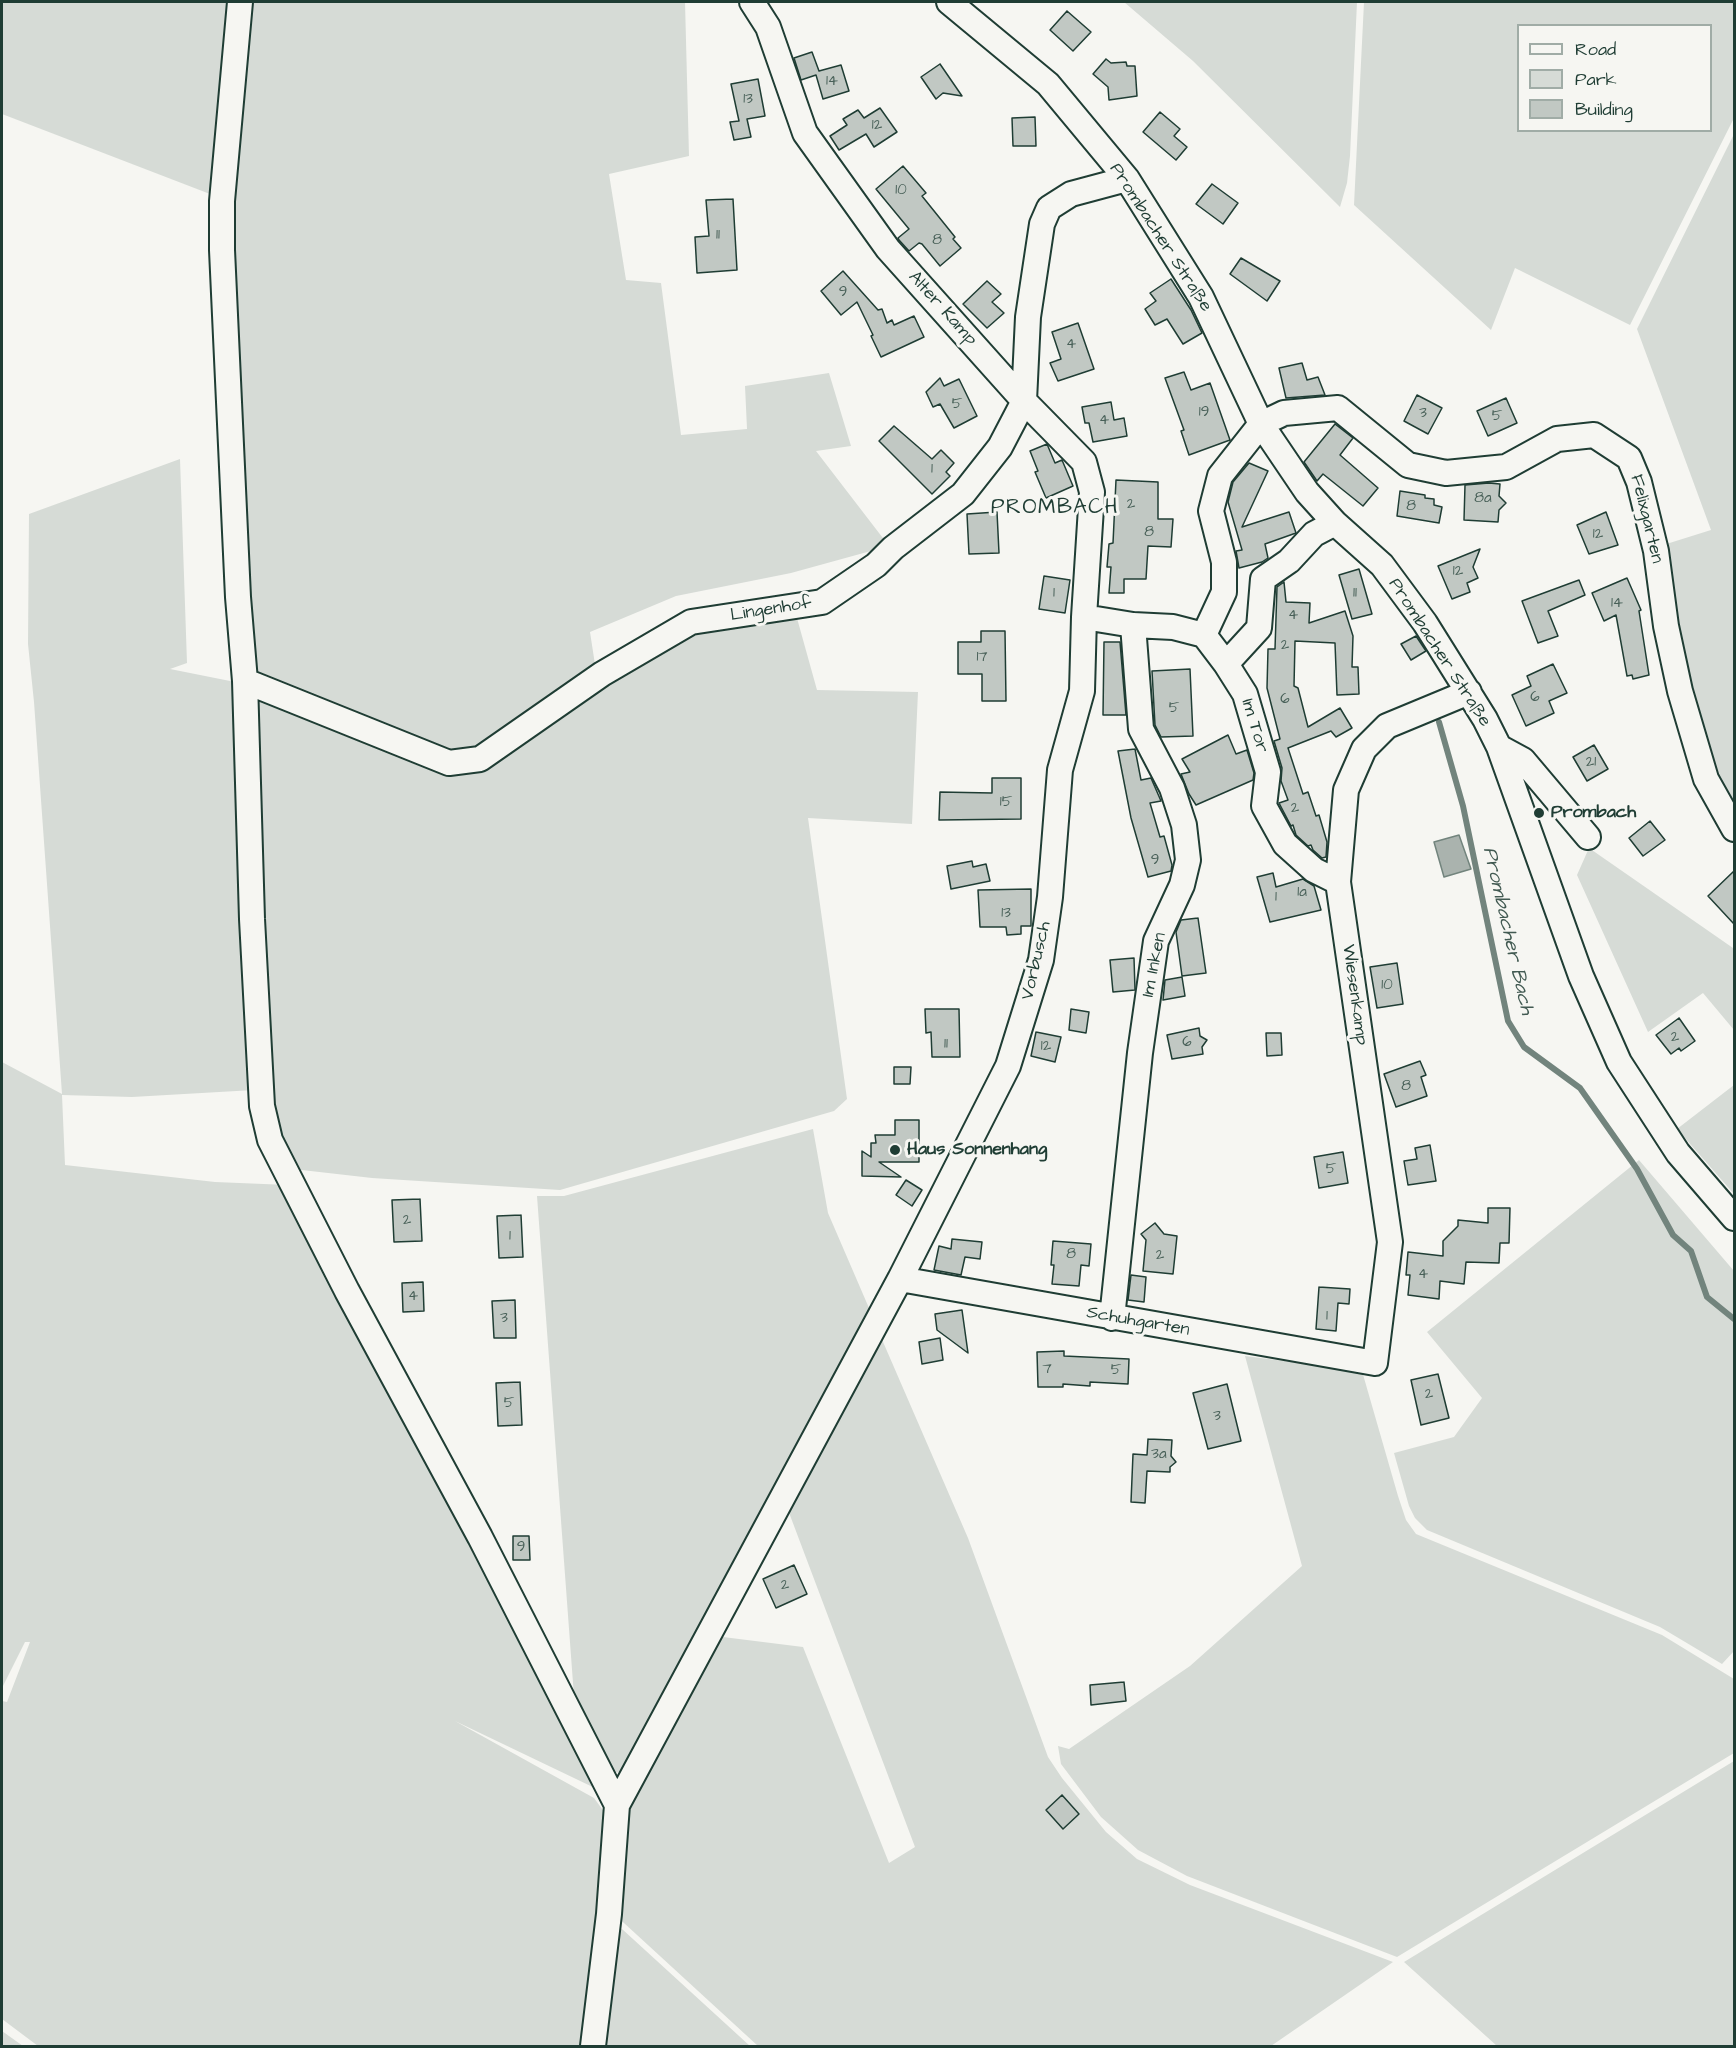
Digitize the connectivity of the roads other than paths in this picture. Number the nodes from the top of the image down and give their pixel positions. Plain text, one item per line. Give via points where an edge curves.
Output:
1 (240, 2) edge
2 (752, 2) edge
3 (949, 2) edge
4 (1127, 179) junction
5 (1024, 400) junction
6 (1261, 424) junction
7 (1335, 523) junction
8 (1084, 617) junction
9 (1133, 625) junction
10 (1204, 635) junction
11 (1226, 664) junction
12 (244, 681) junction
13 (1469, 692) junction
14 (1499, 747) junction
15 (1734, 829) edge
16 (1588, 837) dead end
17 (1338, 882) junction
18 (1734, 1218) edge
19 (900, 1280) junction
20 (1112, 1318) junction
21 (1375, 1363) joint
22 (617, 1805) junction
23 (593, 2046) edge

1 - 12 street via 222,201 222,250
2 - 5 street, Alter Kamp via 768,27 805,133 888,249
3 - 4 street, Prombacher Straße via 1048,84
4 - 5 street, Lingenhof via 1071,194 1049,208 1042,224 1028,317
4 - 6 street, Prombacher Straße via 1201,297
5 - 8 street, Alter Kamp via 1084,462 1092,492
5 - 12 street, Lingenhof via 1000,447 963,494 822,602 691,622 602,674 480,759 450,763
6 - 7 street, Prombacher Straße via 1307,492
6 - 10 street via 1220,476 1211,511 1224,562 1224,592
6 - 15 street, Felixgarten via 1284,413 1338,408 1408,465 1446,472 1506,467 1557,440 1594,435 1629,458 1656,551 1680,691 1706,779
7 - 11 street via 1314,534 1288,561 1263,579 1259,628
7 - 13 street, Prombacher Straße via 1382,565
8 - 9 street
8 - 19 street, Vorbusch via 1082,690 1060,770 1041,960 1008,1066
9 - 10 street via 1173,627
9 - 20 street, Im Inken via 1141,729 1172,788 1184,825 1188,860 1182,885 1156,941
10 - 11 street, Im Tor
11 - 17 street, Im Tor via 1245,694 1268,772 1264,806 1285,844 1314,870
12 - 22 street via 252,930 262,1106 270,1140
13 - 14 street, Prombacher Straße
13 - 17 street, Wiesenkamp via 1387,726 1364,749 1346,790
14 - 16 street via 1523,760
14 - 18 street, Prombacher Straße via 1581,976 1619,1062 1678,1153
17 - 21 street, Wiesenkamp via 1390,1242
19 - 20 street, Schuhgarten
19 - 22 street, Vorbusch
20 - 21 street, Schuhgarten
22 - 23 street

